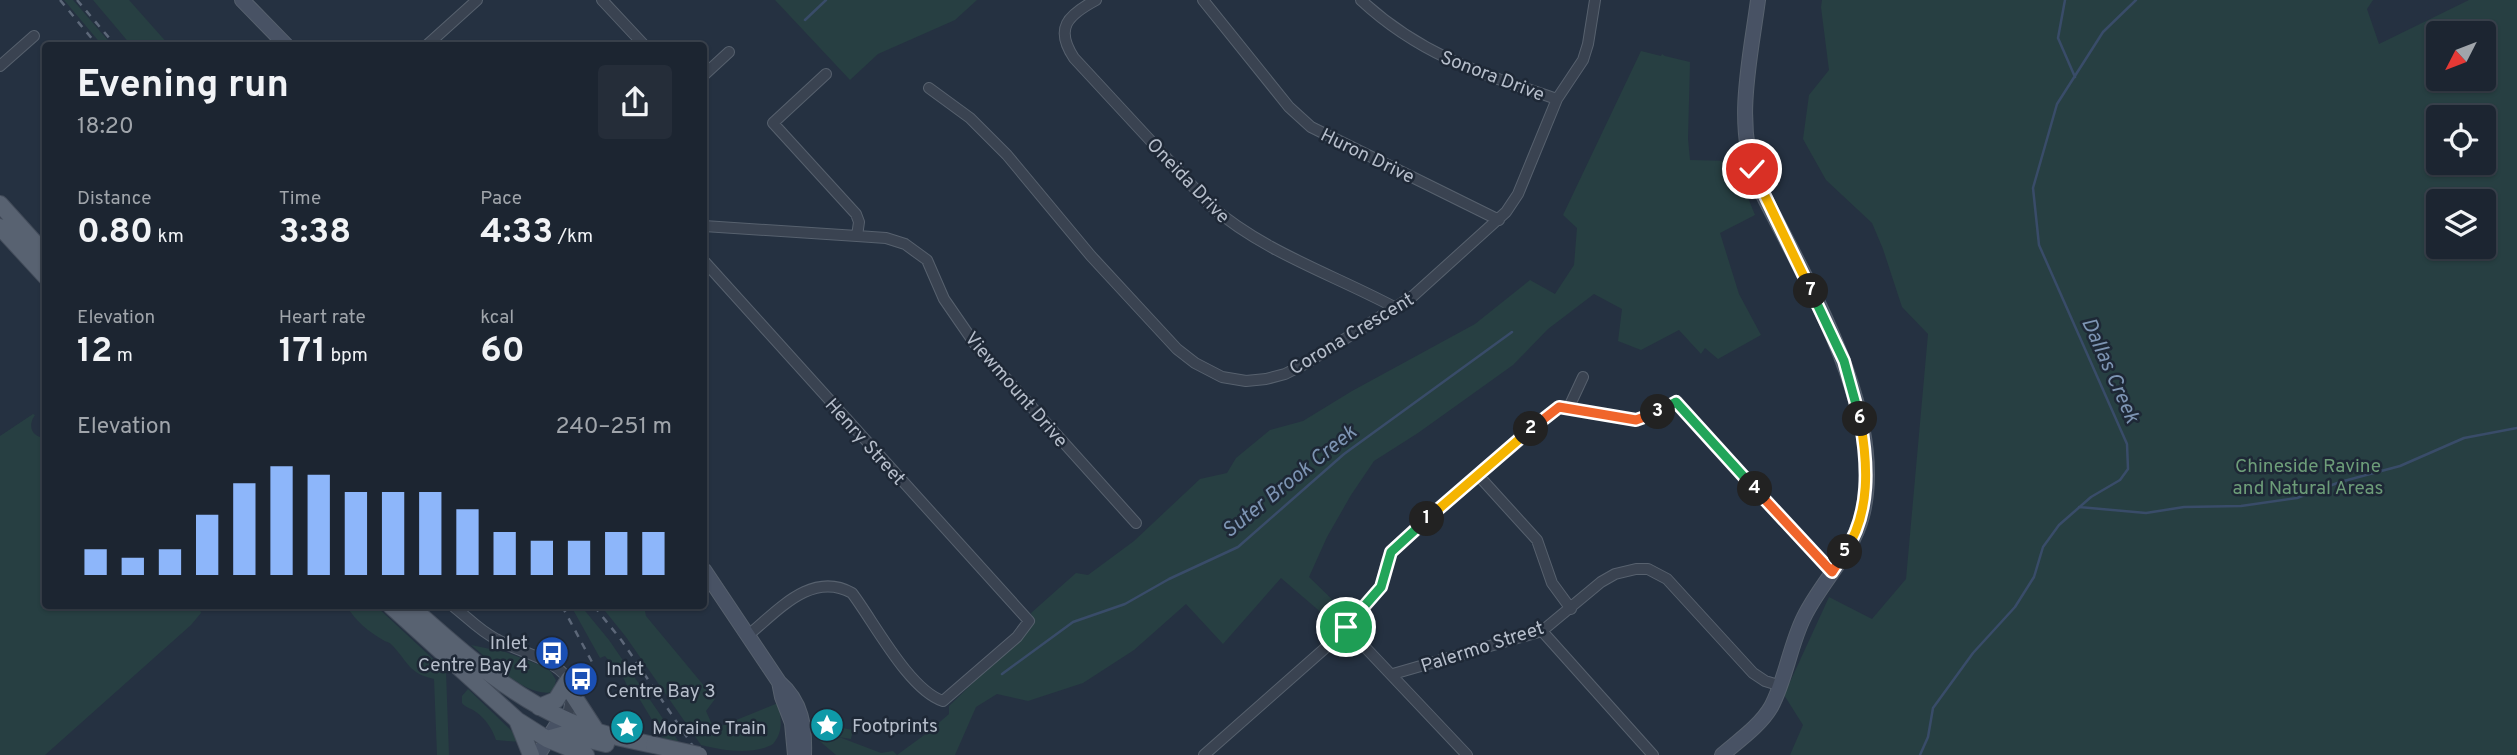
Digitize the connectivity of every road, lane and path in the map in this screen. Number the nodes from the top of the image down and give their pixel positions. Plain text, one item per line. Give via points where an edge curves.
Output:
1 (242, 0) edge
2 (477, 0) edge
3 (602, 0) edge
4 (1096, 0) edge
5 (1203, 0) edge
6 (1361, 0) edge
7 (1595, 0) edge
8 (1758, 0) edge
9 (34, 36) dead end
10 (283, 42) edge
11 (430, 42) edge
12 (641, 42) edge
13 (729, 52) dead end
14 (0, 66) edge
15 (707, 72) edge
16 (826, 74) dead end
17 (929, 88) dead end
18 (1557, 99) junction
19 (0, 204) edge
20 (1499, 220) junction
21 (707, 226) edge
22 (0, 227) edge
23 (857, 236) junction
24 (42, 251) edge
25 (707, 264) edge
26 (42, 273) edge
27 (1394, 307) junction
28 (1583, 377) dead end
29 (1569, 407) junction
30 (1478, 475) junction
31 (1136, 523) dead end
32 (1832, 572) junction
33 (707, 575) edge
34 (394, 609) edge
35 (414, 609) edge
36 (457, 609) edge
37 (1571, 609) junction
38 (1346, 627) junction
39 (1542, 631) junction
40 (747, 636) junction
41 (1393, 674) junction
42 (779, 682) junction
43 (1779, 685) junction
44 (491, 696) junction
45 (540, 707) junction
46 (517, 719) junction
47 (561, 722) edge
48 (597, 732) junction
49 (659, 752) edge
50 (531, 755) edge
51 (538, 755) edge
52 (586, 755) edge
53 (699, 755) edge
54 (795, 755) edge
55 (804, 755) edge
56 (1204, 755) edge
57 (1467, 755) edge
58 (1653, 755) edge
59 (1722, 755) edge

1 - 10 street
2 - 11 street
3 - 12 street
4 - 27 street, Oneida Drive via 1067,23 1068,50 1211,206 1258,241
5 - 20 street, Huron Drive via 1289,107 1311,127
6 - 18 street, Sonora Drive via 1444,58
7 - 18 street, Corona Crescent via 1586,53
8 - 32 street via 1744,115 1749,159 1844,361 1864,443 1862,517
9 - 14 street
13 - 15 street
16 - 23 street via 773,123 856,214
17 - 27 street, Corona Crescent via 970,118 1007,155 1177,349 1208,371 1246,381 1276,377 1305,364
18 - 20 street, Corona Crescent via 1518,194
19 - 24 main road
20 - 27 street, Corona Crescent via 1426,286
21 - 23 street, Viewmount Drive
22 - 26 main road
23 - 31 street, Viewmount Drive via 905,244 927,260 944,299 975,344
25 - 40 street, Henry Street via 1029,621 1017,637 943,701 927,693 844,588 808,589
28 - 29 street
29 - 30 street via 1554,409
29 - 32 street via 1636,420 1676,402
30 - 37 street via 1537,540 1552,583
30 - 38 street via 1395,547 1381,587
32 - 43 street via 1800,624
33 - 40 street
34 - 44 main road
35 - 45 main road via 493,677
36 - 47 street via 494,638 564,673
37 - 39 street, Palermo Street
37 - 43 street, Palermo Street via 1606,579 1631,569 1654,571 1674,586 1753,673
38 - 41 street
38 - 56 street
39 - 41 street, Palermo Street
39 - 58 street
40 - 42 street
41 - 57 street
42 - 54 street via 792,723
42 - 55 street via 798,705 805,732
43 - 59 street via 1765,715
44 - 46 main road
44 - 47 main road
45 - 47 main road
45 - 47 main road via 556,700
46 - 47 main road
46 - 50 main road
47 - 48 main road
47 - 48 main road
47 - 49 main road
47 - 51 street
47 - 52 main road
48 - 49 main road
49 - 53 main road, bridge

